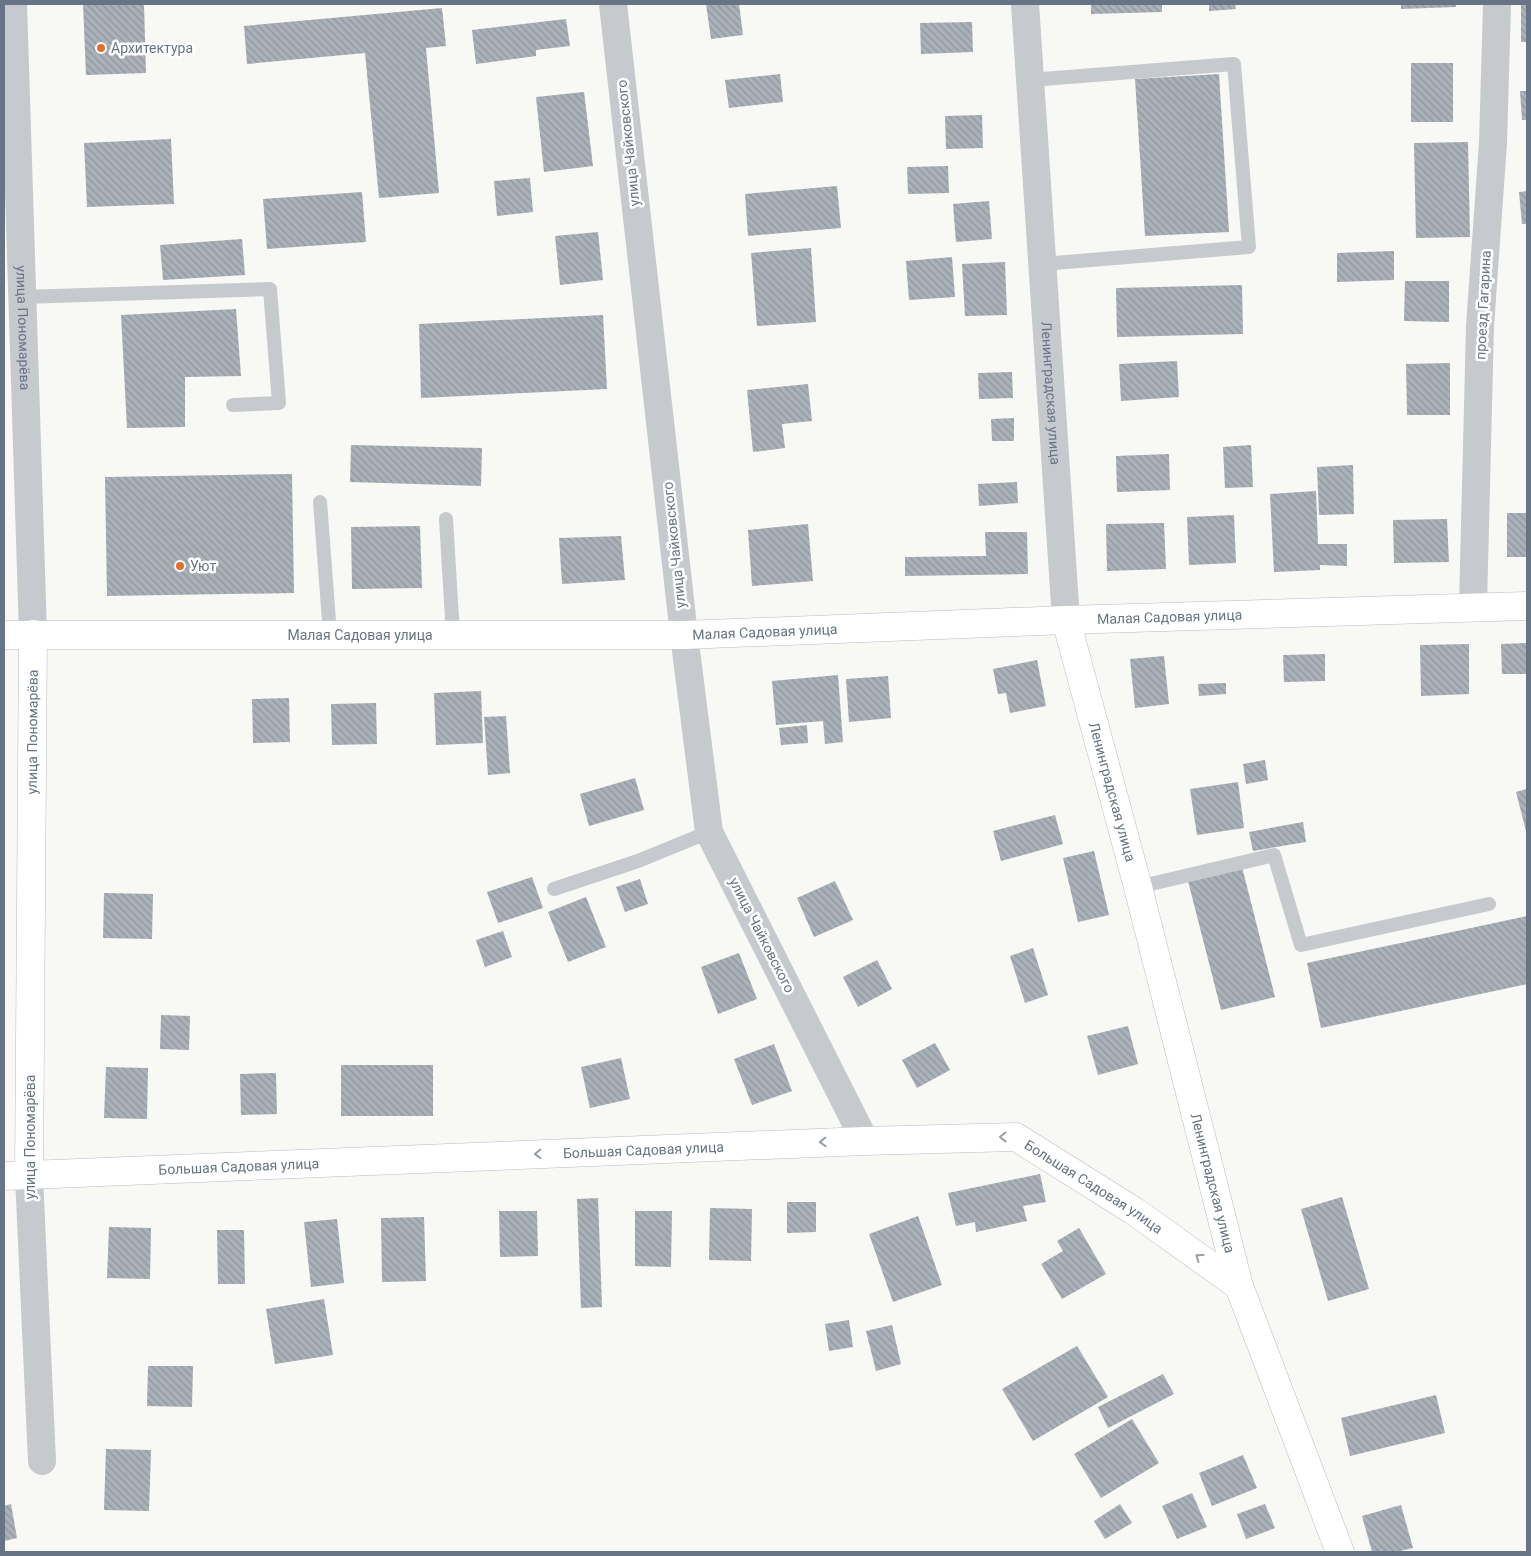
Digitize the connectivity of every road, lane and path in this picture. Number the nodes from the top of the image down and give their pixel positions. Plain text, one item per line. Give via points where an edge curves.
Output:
1 (12, 4) edge
2 (613, 4) edge
3 (1025, 4) edge
4 (1496, 4) edge
5 (1030, 80) junction
6 (12, 225) edge
7 (1042, 264) junction
8 (22, 297) junction
9 (233, 405) dead end
10 (320, 502) dead end
11 (446, 519) dead end
12 (1473, 606) junction
13 (1527, 606) edge
14 (1066, 620) junction
15 (33, 634) junction
16 (330, 634) junction
17 (4, 635) edge
18 (452, 635) junction
19 (684, 635) junction
20 (709, 832) junction
21 (1138, 887) junction
22 (554, 889) dead end
23 (1489, 904) dead end
24 (865, 1140) junction
25 (16, 1176) edge
26 (1239, 1286) junction
27 (42, 1461) dead end
28 (1340, 1552) edge

1 - 6 street, улица Пономарёва
2 - 19 street, улица Чайковского
3 - 5 street, Ленинградская улица
4 - 12 street, проезд Гагарина via 1493,143 1480,326
5 - 7 street, Ленинградская улица
5 - 7 lane via 1234,64 1249,247
6 - 8 street, улица Пономарёва
7 - 14 street, Ленинградская улица
8 - 9 lane via 270,289 279,404
8 - 15 street, улица Пономарёва
10 - 16 lane
11 - 18 lane
12 - 13 main road, Малая Садовая улица
12 - 14 main road, Малая Садовая улица
14 - 19 main road, Малая Садовая улица
14 - 21 main road, Ленинградская улица
15 - 16 main road, Малая Садовая улица
15 - 17 main road, Малая Садовая улица
15 - 25 main road, улица Пономарёва
16 - 18 main road, Малая Садовая улица
18 - 19 main road, Малая Садовая улица
19 - 20 street, улица Чайковского
20 - 22 lane via 638,861
20 - 24 street, улица Чайковского
21 - 23 lane via 1274,855 1301,945
21 - 26 main road, Ленинградская улица
24 -> 25 main road, Большая Садовая улица
26 -> 24 main road, Большая Садовая улица via 1134,1211 1016,1137
25 - 27 street, улица Пономарёва
26 - 28 main road, Ленинградская улица

